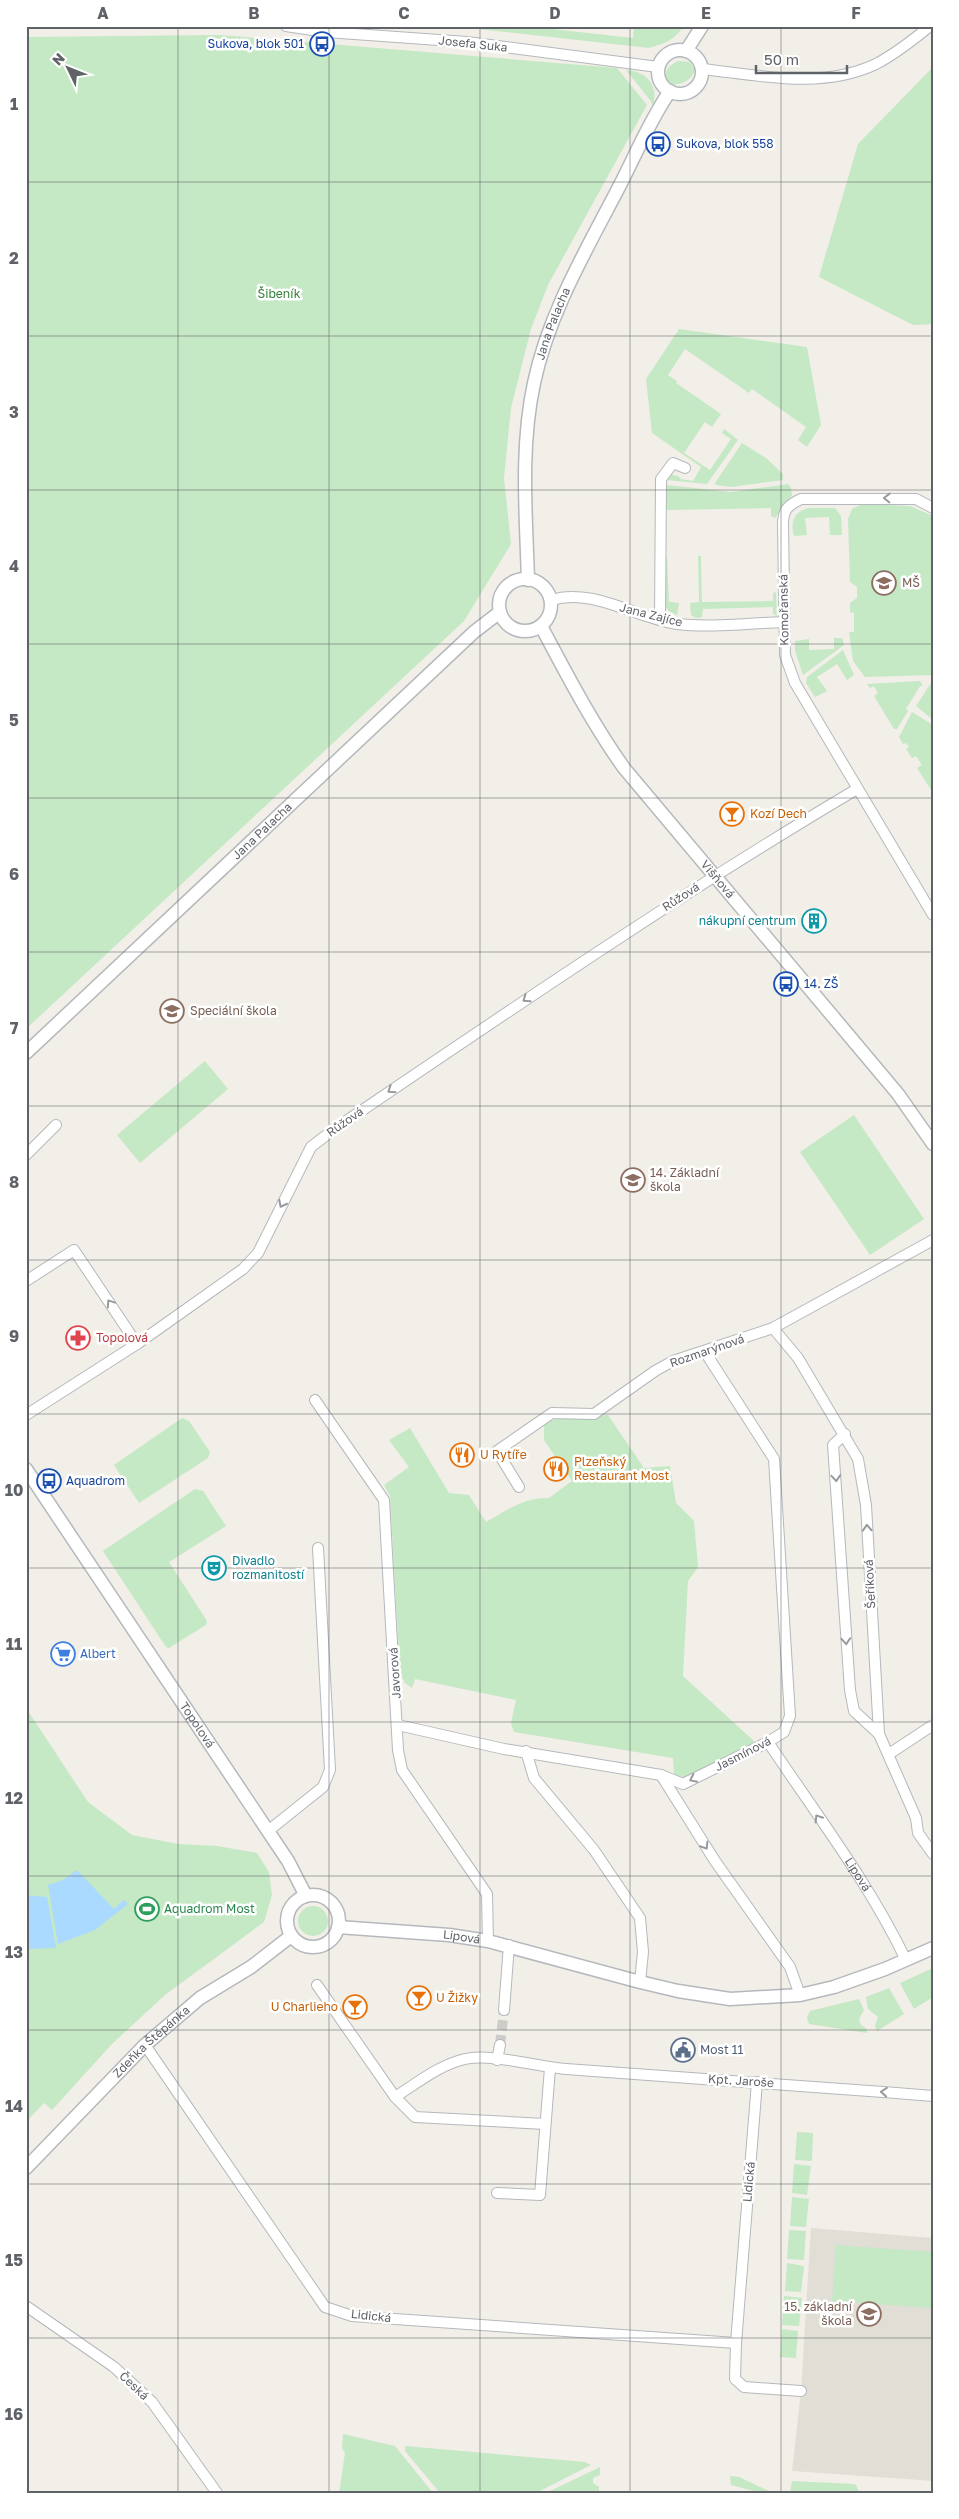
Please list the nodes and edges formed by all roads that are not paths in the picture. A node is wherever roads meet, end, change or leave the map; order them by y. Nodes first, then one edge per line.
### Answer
1 (286, 26) edge
2 (702, 26) edge
3 (930, 26) edge
4 (686, 51) junction
5 (658, 67) junction
6 (702, 69) junction
7 (670, 92) junction
8 (685, 468) dead end
9 (933, 508) edge
10 (528, 580) junction
11 (550, 600) junction
12 (500, 612) junction
13 (660, 619) junction
14 (784, 622) junction
15 (541, 626) junction
16 (858, 789) junction
17 (714, 876) junction
18 (933, 915) edge
19 (26, 1052) edge
20 (56, 1125) dead end
21 (933, 1144) edge
22 (26, 1155) edge
23 (933, 1240) edge
24 (26, 1281) edge
25 (773, 1328) junction
26 (137, 1344) junction
27 (705, 1352) junction
28 (314, 1400) dead end
29 (26, 1416) edge
30 (844, 1434) junction
31 (26, 1469) edge
32 (519, 1487) dead end
33 (318, 1548) dead end
34 (398, 1725) junction
35 (933, 1725) edge
36 (879, 1734) junction
37 (768, 1742) junction
38 (526, 1751) junction
39 (889, 1754) junction
40 (661, 1774) junction
41 (268, 1831) junction
42 (933, 1854) edge
43 (306, 1896) junction
44 (338, 1927) junction
45 (291, 1936) junction
46 (488, 1940) junction
47 (509, 1945) junction
48 (933, 1948) edge
49 (906, 1960) junction
50 (640, 1982) junction
51 (317, 1985) dead end
52 (800, 1995) junction
53 (504, 2010) tunnel mouth
54 (145, 2045) junction
55 (500, 2045) tunnel mouth
56 (497, 2060) junction
57 (550, 2068) junction
58 (757, 2082) junction
59 (933, 2096) edge
60 (395, 2097) junction
61 (545, 2124) junction
62 (26, 2168) edge
63 (497, 2193) dead end
64 (26, 2306) edge
65 (736, 2343) junction
66 (800, 2391) dead end
67 (217, 2493) edge

1 - 5 street, Josefa Suka
2 - 4 street
3 - 6 street
4 - 5 street
4 - 6 street
5 - 7 street
6 - 7 street
7 - 10 street, Jana Palacha
8 - 13 street
9 -> 14 street, Komořanská
10 - 11 street
10 - 12 street
11 - 13 street, Jana Zajíce
11 - 15 street
12 - 15 street
12 - 19 street, Jana Palacha
13 - 14 street, Jana Zajíce
14 - 16 street, Komořanská
15 - 17 street, Višňová
16 - 17 street, Růžová
16 - 18 street, Komořanská
17 - 21 street, Višňová
17 -> 26 street, Růžová
20 - 22 street
23 - 25 street, Rozmarýnová
26 -> 24 street
25 - 27 street, Rozmarýnová
25 - 30 street, Šeříková
26 - 29 street, Růžová
27 - 32 street, Rozmarýnová
27 - 37 street, Jasmínová
28 - 34 street, Javorová
36 -> 30 street, Šeříková
30 -> 36 street
31 - 41 street, Topolová
33 - 41 street
34 - 38 street, Jasmínová
34 - 46 street, Javorová
35 - 39 street
36 - 39 street, Šeříková
37 -> 40 street, Jasmínová
49 -> 37 street, Lipová
38 - 40 street, Jasmínová
38 - 50 street
39 - 42 street, Šeříková
40 -> 52 street
41 - 43 street, Topolová
43 - 44 street
43 - 45 street
44 - 45 street
44 - 46 street, Lipová
45 - 54 street, Zdeňka Štěpánka
46 - 47 street, Lipová
47 - 50 street, Lipová
47 - 53 street
48 - 49 street, Lipová
49 - 52 street, Lipová
50 - 52 street, Lipová
51 - 60 street
54 - 62 street, Zdeňka Štěpánka
54 - 65 street, Lidická
55 - 56 street
56 - 57 street, Kpt. Jaroše
56 - 60 street, Kpt. Jaroše
57 - 58 street, Kpt. Jaroše
57 - 61 street
59 -> 58 street, Kpt. Jaroše
58 - 65 street, Lidická
60 - 61 street
61 - 63 street
64 - 67 street, Česká
65 - 66 street, Lidická

